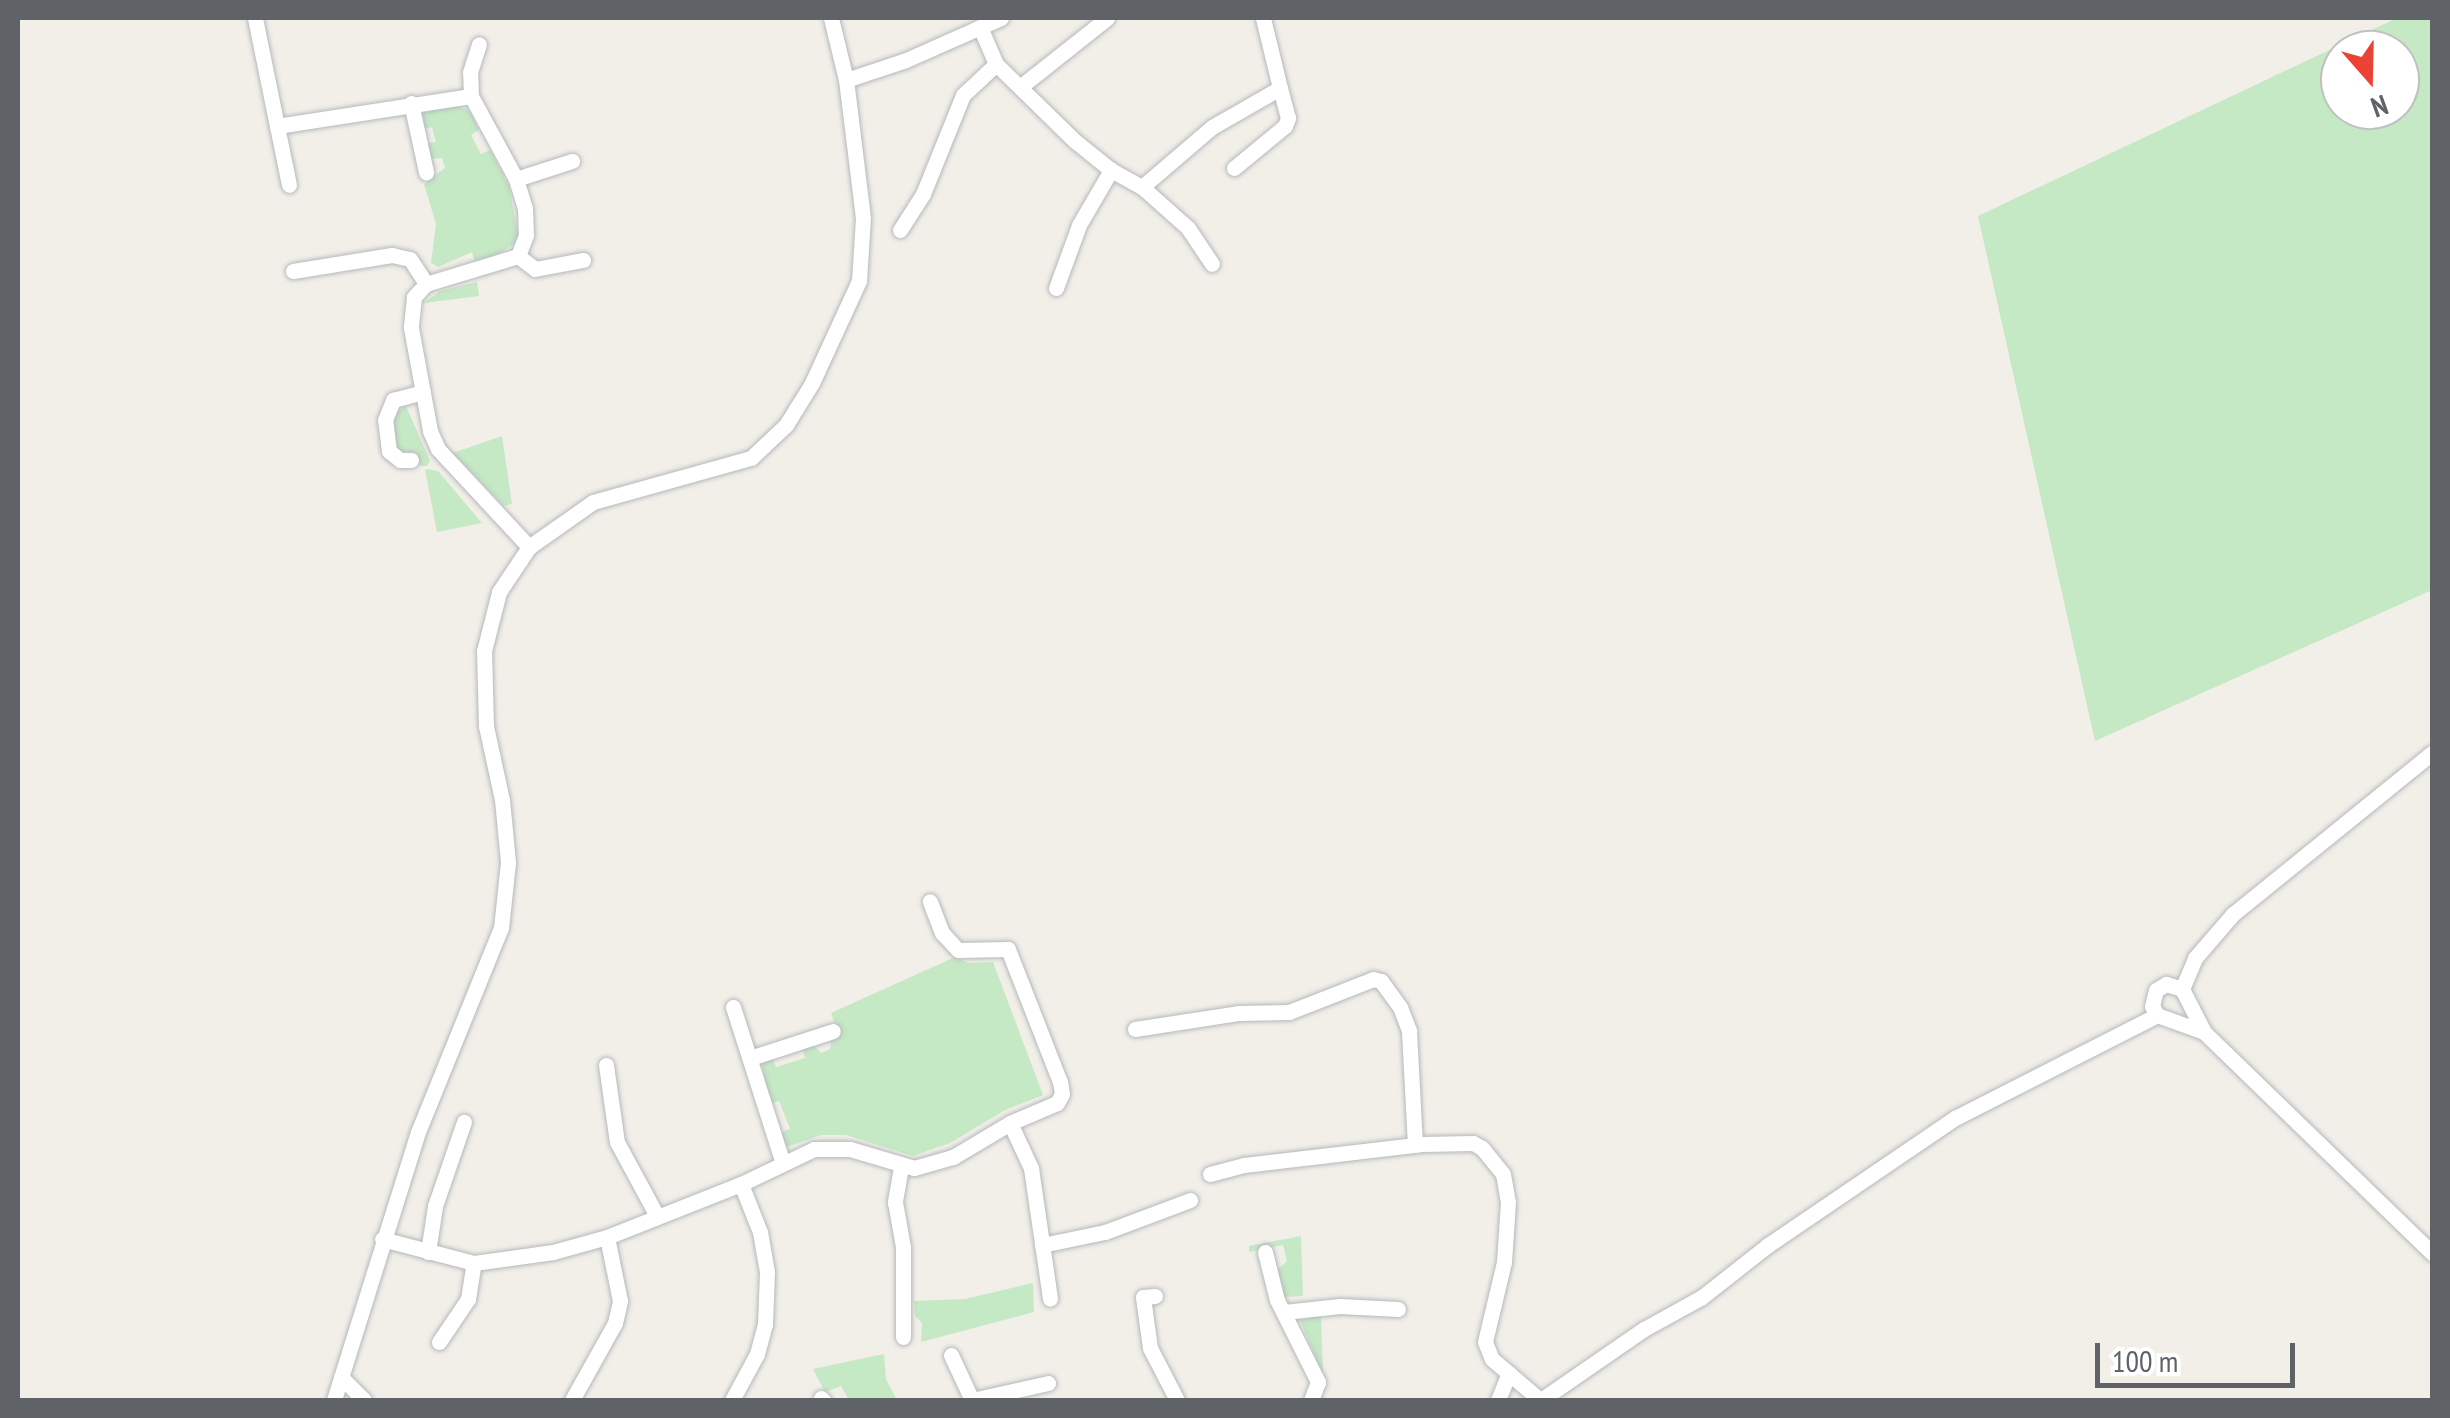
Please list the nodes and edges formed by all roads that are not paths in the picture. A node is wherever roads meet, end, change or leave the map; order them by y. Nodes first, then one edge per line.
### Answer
1 (255, 18) edge
2 (831, 18) edge
3 (1001, 18) edge
4 (1107, 18) edge
5 (1263, 18) edge
6 (980, 28) junction
7 (480, 44) dead end
8 (996, 64) junction
9 (846, 80) junction
10 (1020, 87) junction
11 (1280, 88) junction
12 (471, 96) junction
13 (411, 103) junction
14 (278, 126) junction
15 (572, 160) dead end
16 (1234, 168) dead end
17 (1111, 170) junction
18 (426, 172) dead end
19 (516, 179) junction
20 (288, 185) dead end
21 (1142, 187) junction
22 (900, 230) dead end
23 (518, 256) junction
24 (583, 260) dead end
25 (1212, 264) dead end
26 (292, 271) dead end
27 (426, 284) junction
28 (1056, 288) dead end
29 (423, 392) junction
30 (411, 460) dead end
31 (530, 547) junction
32 (2432, 754) edge
33 (930, 902) dead end
34 (2185, 994) junction
35 (733, 1007) dead end
36 (2165, 1018) junction
37 (1136, 1029) dead end
38 (833, 1031) dead end
39 (2204, 1032) junction
40 (750, 1058) junction
41 (606, 1065) dead end
42 (464, 1122) dead end
43 (1010, 1123) junction
44 (1415, 1145) junction
45 (782, 1161) junction
46 (901, 1168) junction
47 (1210, 1174) dead end
48 (741, 1184) junction
49 (1190, 1200) dead end
50 (657, 1216) junction
51 (607, 1238) junction
52 (382, 1239) junction
53 (1042, 1245) junction
54 (428, 1252) junction
55 (1265, 1252) dead end
56 (2432, 1252) edge
57 (474, 1263) junction
58 (1154, 1296) dead end
59 (1050, 1299) dead end
60 (1398, 1308) dead end
61 (1284, 1312) junction
62 (903, 1337) dead end
63 (439, 1342) dead end
64 (951, 1355) dead end
65 (1509, 1373) junction
66 (341, 1377) junction
67 (1048, 1383) dead end
68 (334, 1400) edge
69 (364, 1400) edge
70 (572, 1400) edge
71 (732, 1400) edge
72 (972, 1400) edge
73 (1177, 1400) edge
74 (1310, 1400) edge
75 (1498, 1400) edge
76 (1541, 1400) edge

1 - 14 street
2 - 9 street
3 - 6 street
4 - 10 street
5 - 11 street
6 - 8 street
6 - 9 street
7 - 12 street
8 - 10 street
8 - 22 street
9 - 31 street
10 - 17 street
11 - 16 street
11 - 21 street
12 - 13 street
12 - 19 street
13 - 14 street
13 - 18 street
14 - 20 street
15 - 19 street
17 - 21 street
17 - 28 street
19 - 23 street
21 - 25 street
23 - 24 street
23 - 27 street
26 - 27 street
27 - 29 street
29 - 30 street
29 - 31 street
31 - 52 street
32 - 34 street
33 - 43 street
34 - 36 street
34 - 36 street
34 - 39 street
35 - 40 street
36 - 39 street
36 - 76 street
37 - 44 street
38 - 40 street
39 - 56 street
40 - 45 street
41 - 50 street
42 - 54 street
43 - 46 street
43 - 53 street
44 - 47 street
44 - 65 street
45 - 46 street
45 - 48 street
46 - 62 street
48 - 50 street
48 - 71 street
49 - 53 street
50 - 51 street
51 - 57 street
51 - 70 street
52 - 54 street
52 - 66 street
53 - 59 street
54 - 57 street
55 - 61 street
57 - 63 street
58 - 73 street
60 - 61 street
61 - 74 street
64 - 72 street
65 - 75 street
65 - 76 street
66 - 68 street
66 - 69 street
67 - 72 street

